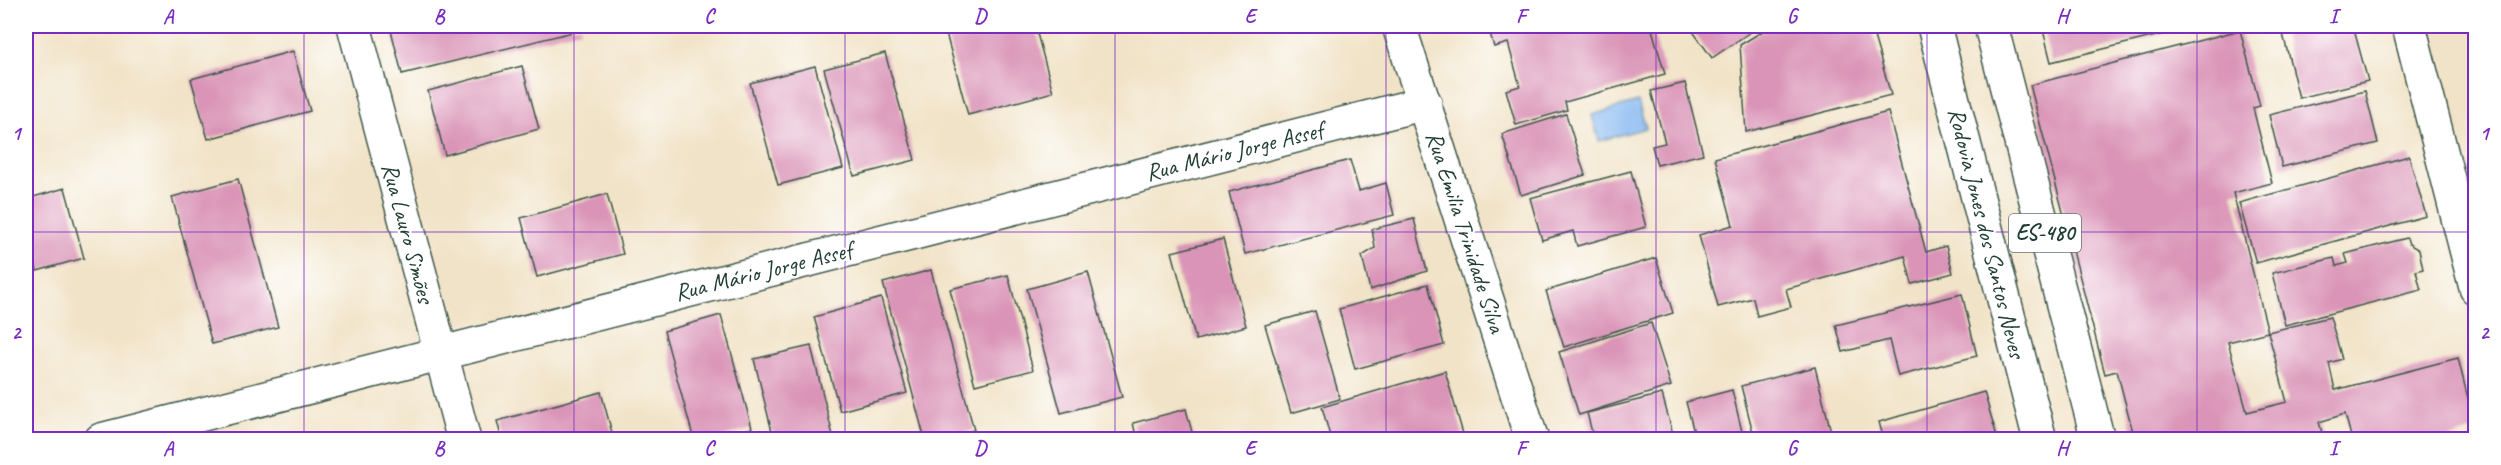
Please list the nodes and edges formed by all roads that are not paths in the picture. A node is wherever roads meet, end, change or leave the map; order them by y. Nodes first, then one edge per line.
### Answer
1 (354, 26) edge
2 (1399, 26) edge
3 (1934, 26) edge
4 (1991, 26) edge
5 (2409, 26) edge
6 (1425, 103) junction
7 (2475, 288) edge
8 (440, 353) junction
9 (101, 440) edge
10 (464, 440) edge
11 (1532, 440) edge
12 (2040, 440) edge
13 (2098, 440) edge

1 - 8 street, Rua Lauro Simões
2 - 6 street, Rua Emilia Trinidade Silva
3 - 12 street, Rodovia Jones dos Santos Neves / ES-480
4 - 13 street, ES-480
5 - 7 street
6 - 8 street, Rua Mário Jorge Assef
6 - 11 street, Rua Emilia Trinidade Silva
8 - 9 street, Rua Mário Jorge Assef
8 - 10 street, Rua Lauro Simões

